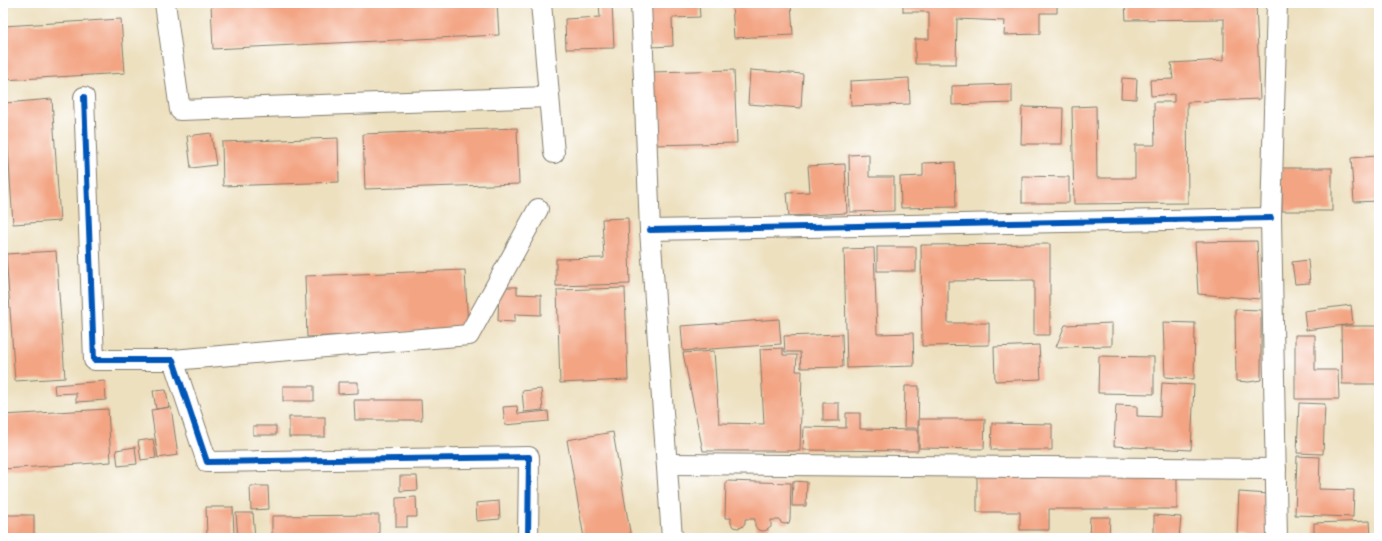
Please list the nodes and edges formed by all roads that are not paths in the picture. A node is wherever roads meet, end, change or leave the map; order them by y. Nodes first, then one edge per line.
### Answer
1 (165, 3) edge
2 (541, 3) edge
3 (641, 3) edge
4 (1277, 3) edge
5 (549, 97) junction
6 (84, 98) dead end
7 (554, 153) dead end
8 (538, 209) dead end
9 (1271, 218) junction
10 (650, 230) junction
11 (174, 360) junction
12 (667, 464) junction
13 (1276, 469) junction
14 (528, 538) edge
15 (672, 538) edge
16 (1277, 538) edge

1 - 5 street
2 - 5 street
3 - 10 street
4 - 9 street
5 - 7 street
6 - 11 street
8 - 11 street
9 - 10 street
9 - 13 street
10 - 12 street
11 - 14 street
12 - 13 street
12 - 15 street
13 - 16 street

